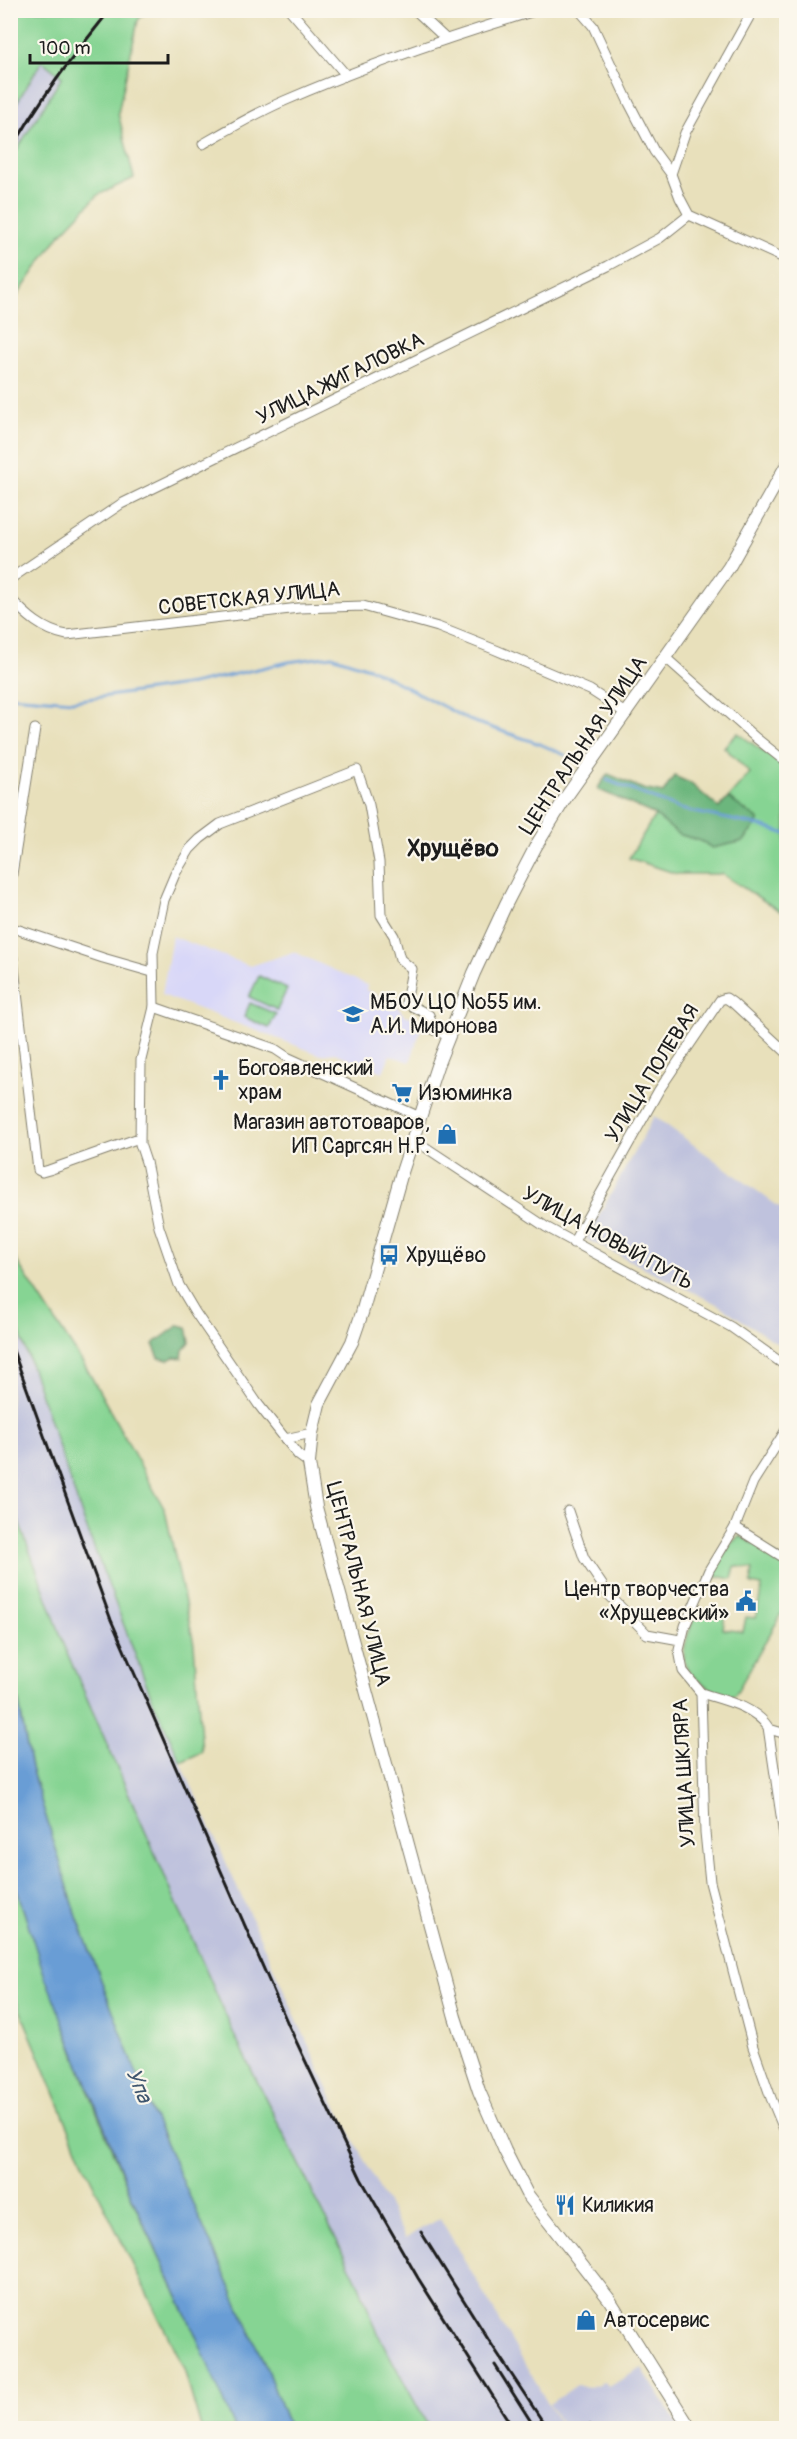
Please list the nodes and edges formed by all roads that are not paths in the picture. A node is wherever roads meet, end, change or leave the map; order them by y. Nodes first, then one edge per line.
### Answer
1 (290, 10) edge
2 (415, 10) edge
3 (579, 10) edge
4 (753, 10) edge
5 (536, 11) edge
6 (446, 39) junction
7 (346, 75) junction
8 (203, 144) dead end
9 (671, 174) junction
10 (689, 215) junction
11 (786, 259) edge
12 (786, 466) edge
13 (10, 579) edge
14 (10, 598) edge
15 (666, 658) junction
16 (627, 714) junction
17 (36, 729) dead end
18 (786, 762) edge
19 (10, 886) edge
20 (10, 927) edge
21 (10, 934) edge
22 (152, 972) junction
23 (154, 1007) junction
24 (449, 1036) junction
25 (786, 1052) edge
26 (420, 1117) junction
27 (139, 1138) junction
28 (413, 1139) junction
29 (573, 1243) junction
30 (786, 1366) edge
31 (786, 1430) edge
32 (312, 1433) junction
33 (285, 1439) junction
34 (309, 1463) junction
35 (568, 1511) dead end
36 (735, 1527) junction
37 (786, 1559) edge
38 (680, 1640) junction
39 (701, 1693) junction
40 (769, 1730) junction
41 (786, 1734) edge
42 (786, 1849) edge
43 (786, 2134) edge
44 (690, 2428) edge

1 - 7 street
2 - 6 street
3 - 9 street
4 - 9 street
5 - 6 street
6 - 7 street
7 - 8 street
9 - 10 street
10 - 11 street
10 - 13 street, УЛИЦА ЖИГАЛОВКА
12 - 15 main road, ЦЕНТРАЛЬНАЯ УЛИЦА
14 - 16 street, СОВЕТСКАЯ УЛИЦА
15 - 16 main road, ЦЕНТРАЛЬНАЯ УЛИЦА
15 - 18 street
16 - 24 main road, ЦЕНТРАЛЬНАЯ УЛИЦА
17 - 19 street
20 - 22 street
21 - 27 street
22 - 23 street
22 - 24 street
23 - 26 street
23 - 27 street
24 - 26 main road, ЦЕНТРАЛЬНАЯ УЛИЦА
25 - 29 street, УЛИЦА ПОЛЕВАЯ
26 - 28 main road, ЦЕНТРАЛЬНАЯ УЛИЦА
27 - 33 street
28 - 29 street, УЛИЦА НОВЫЙ ПУТЬ
28 - 32 main road, ЦЕНТРАЛЬНАЯ УЛИЦА
29 - 30 street, УЛИЦА НОВЫЙ ПУТЬ
31 - 36 street, УЛИЦА ШКЛЯРА
32 - 33 street
32 - 34 main road, ЦЕНТРАЛЬНАЯ УЛИЦА
33 - 34 street
34 - 44 main road, ЦЕНТРАЛЬНАЯ УЛИЦА
35 - 38 street
36 - 37 street
36 - 38 street, УЛИЦА ШКЛЯРА
38 - 39 street, УЛИЦА ШКЛЯРА
39 - 40 street
39 - 43 street, УЛИЦА ШКЛЯРА
40 - 41 street
40 - 42 street

